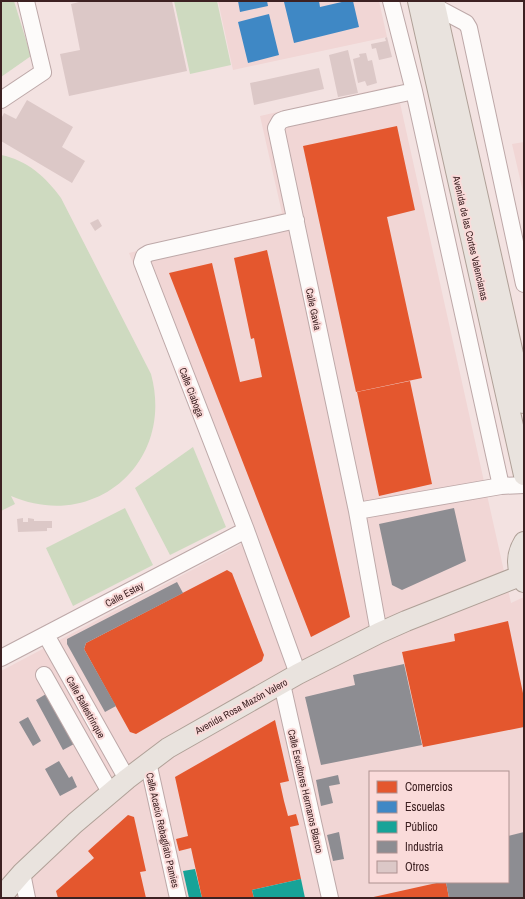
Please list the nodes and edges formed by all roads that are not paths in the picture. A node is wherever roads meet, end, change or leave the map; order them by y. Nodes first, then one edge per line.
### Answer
1 (26, 1) edge
2 (391, 1) edge
3 (429, 2) edge
4 (414, 91) junction
5 (1, 100) edge
6 (296, 220) junction
7 (520, 249) edge
8 (524, 284) edge
9 (524, 403) edge
10 (524, 475) edge
11 (524, 485) edge
12 (501, 486) junction
13 (357, 511) junction
14 (246, 530) junction
15 (524, 542) edge
16 (522, 579) edge
17 (379, 633) junction
18 (46, 635) junction
19 (1, 658) edge
20 (44, 675) dead end
21 (290, 679) junction
22 (148, 762) junction
23 (127, 779) junction
24 (110, 792) junction
25 (22, 873) junction
26 (1, 897) edge
27 (27, 898) edge
28 (178, 898) edge
29 (330, 898) edge

1 - 5 street
2 - 4 street
3 - 7 street
3 - 9 main road, Avenida de las Cortes Valencianas
3 - 10 main road, Avenida de las Cortes Valencianas
4 - 6 street, Calle Gavia
4 - 12 street
6 - 13 street, Calle Gavia
6 - 14 street, Calle Ciaboga
7 - 8 street
11 - 12 street
12 - 13 street
13 - 17 street, Calle Gavia
14 - 18 street, Calle Estay
14 - 21 street, Calle Ciaboga
15 - 16 main road
16 - 17 main road, Avenida Rosa Mazón Valero
17 - 21 main road, Avenida Rosa Mazón Valero
18 - 19 street, Calle Estay
18 - 23 street, Calle Ballestrinque
20 - 24 street
21 - 22 main road, Avenida Rosa Mazón Valero
21 - 29 street, Calle Escultores Hermanos Blanco
22 - 23 main road, Avenida Rosa Mazón Valero
22 - 28 street, Calle Acacio Rebagliato Pamies
23 - 24 main road, Avenida Rosa Mazón Valero
24 - 25 main road, Avenida Rosa Mazón Valero
25 - 26 main road, Avenida Rosa Mazón Valero
25 - 27 street

